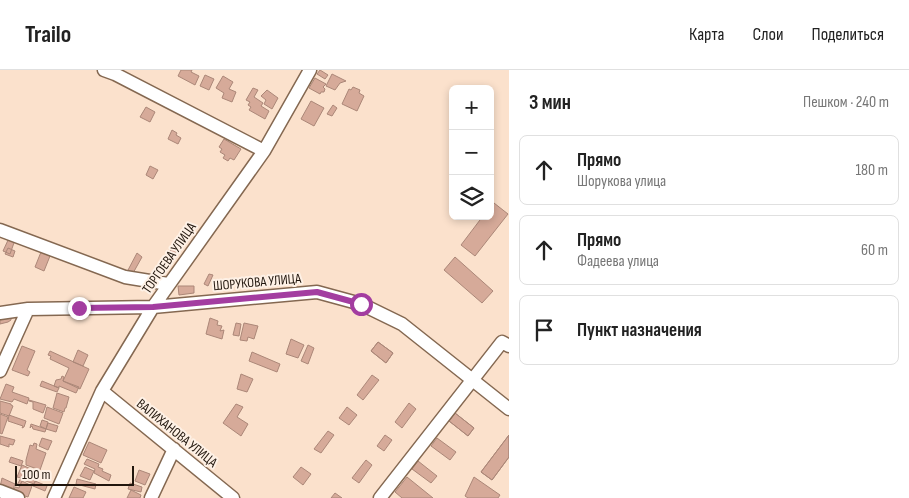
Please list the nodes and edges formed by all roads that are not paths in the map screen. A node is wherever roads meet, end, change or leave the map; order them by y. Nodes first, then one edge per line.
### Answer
1 (104, 70) edge
2 (310, 70) edge
3 (264, 151) junction
4 (0, 230) edge
5 (168, 284) junction
6 (153, 307) junction
7 (28, 309) junction
8 (0, 313) edge
9 (509, 346) edge
10 (0, 371) edge
11 (472, 380) junction
12 (102, 391) junction
13 (509, 409) edge
14 (174, 450) junction
15 (0, 491) edge
16 (18, 498) edge
17 (54, 498) edge
18 (151, 498) edge
19 (233, 498) edge
20 (380, 498) edge

1 - 3 street
2 - 3 street, ТОРГОЕВА УЛИЦА
3 - 5 street, ТОРГОЕВА УЛИЦА
4 - 5 street
5 - 6 street, ТОРГОЕВА УЛИЦА
6 - 7 street, ШОРУКОВА УЛИЦА
6 - 11 street, ШОРУКОВА УЛИЦА
6 - 12 street, ТОРГОЕВА УЛИЦА
7 - 8 street, ШОРУКОВА УЛИЦА
7 - 10 street
9 - 11 street
11 - 13 street, ШОРУКОВА УЛИЦА
11 - 20 street
12 - 14 street, ВАЛИХАНОВА УЛИЦА
12 - 17 street, ТОРГОЕВА УЛИЦА
14 - 18 street
14 - 19 street, ВАЛИХАНОВА УЛИЦА
15 - 16 street

